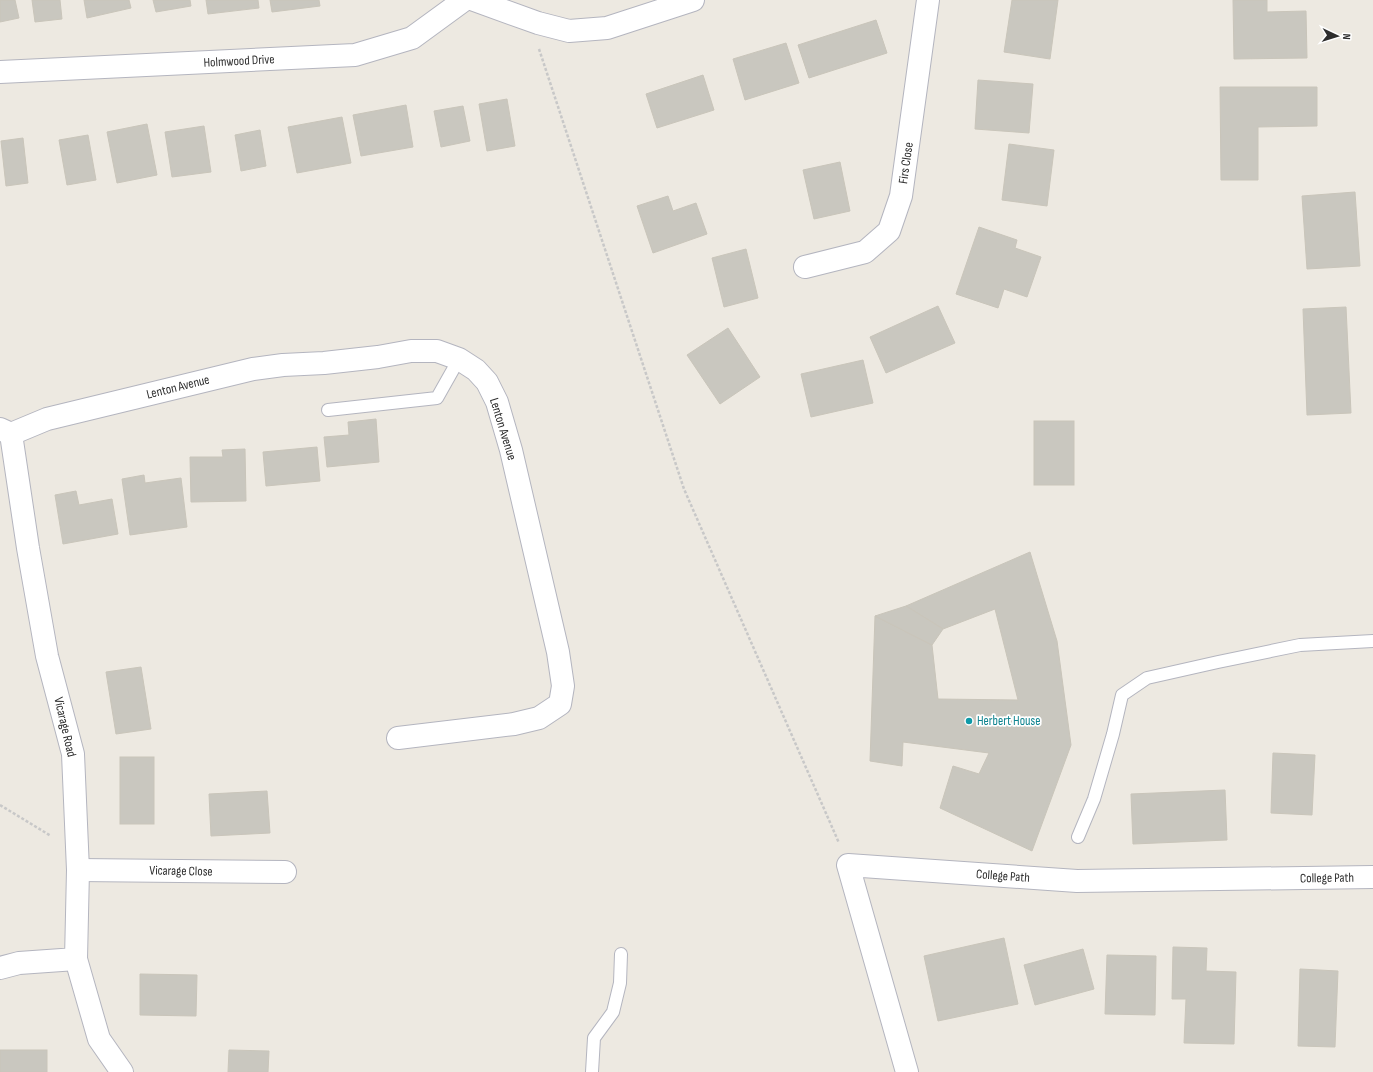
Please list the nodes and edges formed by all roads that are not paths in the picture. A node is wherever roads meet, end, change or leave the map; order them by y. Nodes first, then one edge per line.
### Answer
1 (464, 0) edge
2 (474, 0) edge
3 (693, 0) edge
4 (928, 0) edge
5 (0, 72) edge
6 (805, 268) dead end
7 (459, 359) junction
8 (328, 410) dead end
9 (6, 432) edge
10 (1373, 641) edge
11 (398, 738) dead end
12 (1078, 837) dead end
13 (78, 861) junction
14 (285, 872) dead end
15 (1373, 878) edge
16 (620, 954) dead end
17 (76, 959) junction
18 (0, 968) edge
19 (122, 1072) edge
20 (592, 1072) edge
21 (907, 1072) edge

1 - 5 street, Holmwood Drive
2 - 3 street
4 - 6 street, Firs Close
7 - 8 lane
7 - 9 street, Lenton Avenue
7 - 11 street, Lenton Avenue
9 - 13 street, Vicarage Road
10 - 12 lane
13 - 14 street, Vicarage Close
13 - 17 street, Vicarage Road
15 - 21 street, College Path
16 - 20 lane
17 - 18 street
17 - 19 street, Vicarage Road

